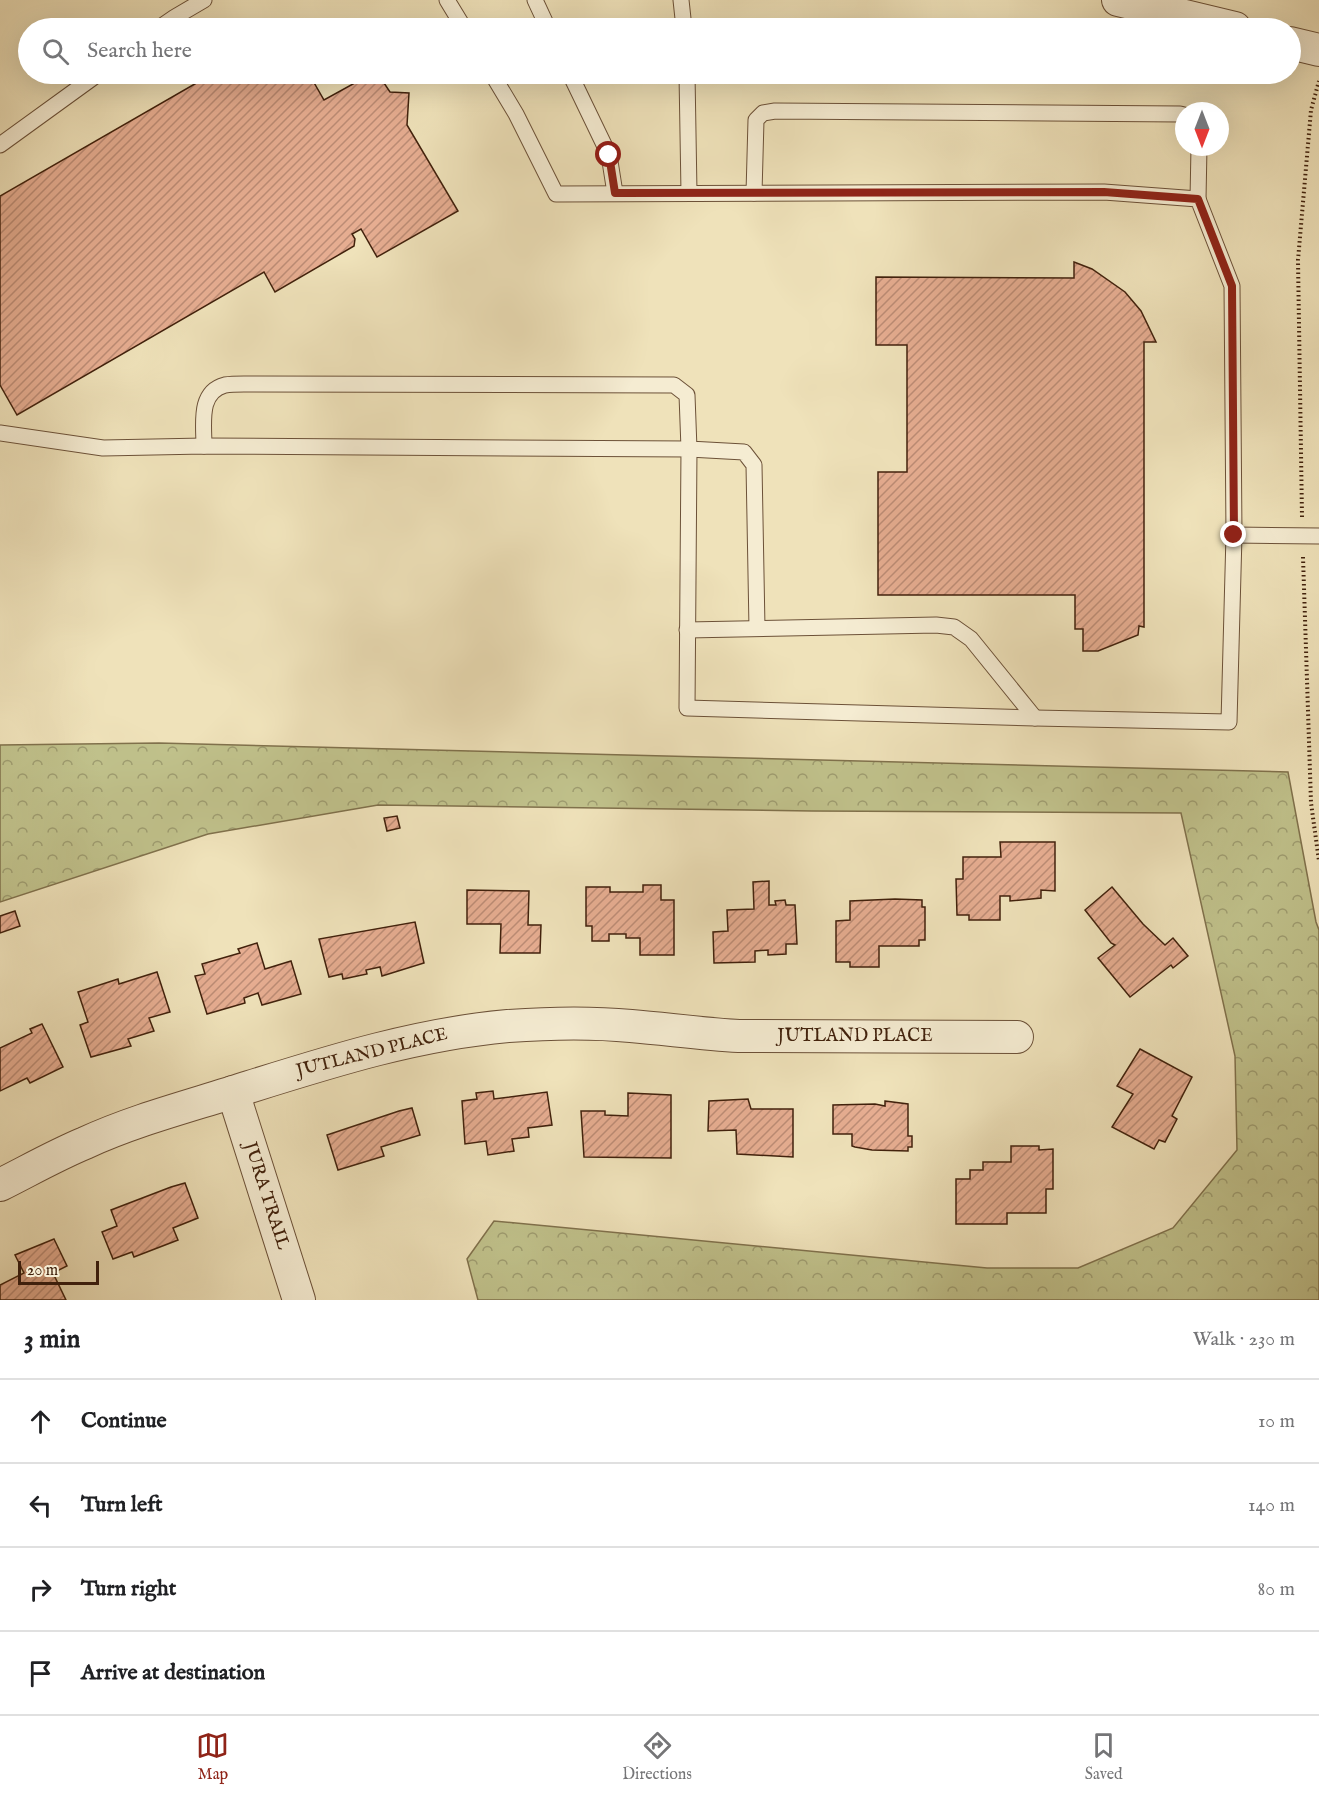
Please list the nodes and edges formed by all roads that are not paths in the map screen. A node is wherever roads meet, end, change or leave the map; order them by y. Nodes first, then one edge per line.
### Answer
1 (204, 0) edge
2 (447, 0) edge
3 (535, 0) edge
4 (681, 0) edge
5 (1118, 0) edge
6 (174, 18) edge
7 (458, 18) edge
8 (543, 18) edge
9 (683, 18) edge
10 (1193, 18) edge
11 (1301, 45) edge
12 (1319, 50) edge
13 (84, 84) edge
14 (498, 84) edge
15 (575, 84) edge
16 (687, 84) edge
17 (1175, 114) edge
18 (0, 145) edge
19 (1198, 156) edge
20 (615, 193) junction
21 (688, 193) junction
22 (754, 193) junction
23 (1198, 199) junction
24 (0, 434) edge
25 (204, 446) junction
26 (689, 449) junction
27 (1234, 535) junction
28 (1319, 536) edge
29 (757, 628) junction
30 (687, 630) junction
31 (1035, 718) junction
32 (1017, 1037) dead end
33 (233, 1092) junction
34 (0, 1185) edge
35 (299, 1300) edge

1 - 6 lane
2 - 7 lane
3 - 8 lane
4 - 9 lane
5 - 10 street
11 - 12 street
13 - 18 lane
14 - 20 lane
15 - 20 lane
16 - 21 lane
17 - 22 lane
19 - 23 lane
20 - 21 lane
21 - 22 lane
22 - 23 lane
23 - 27 lane
24 - 25 lane
25 - 26 lane
25 - 26 lane
26 - 29 lane
26 - 30 lane
27 - 28 lane
27 - 31 lane
29 - 30 lane
29 - 31 lane
30 - 31 lane
32 - 33 street, JUTLAND PLACE
33 - 34 street, JUTLAND PLACE
33 - 35 street, JURA TRAIL

